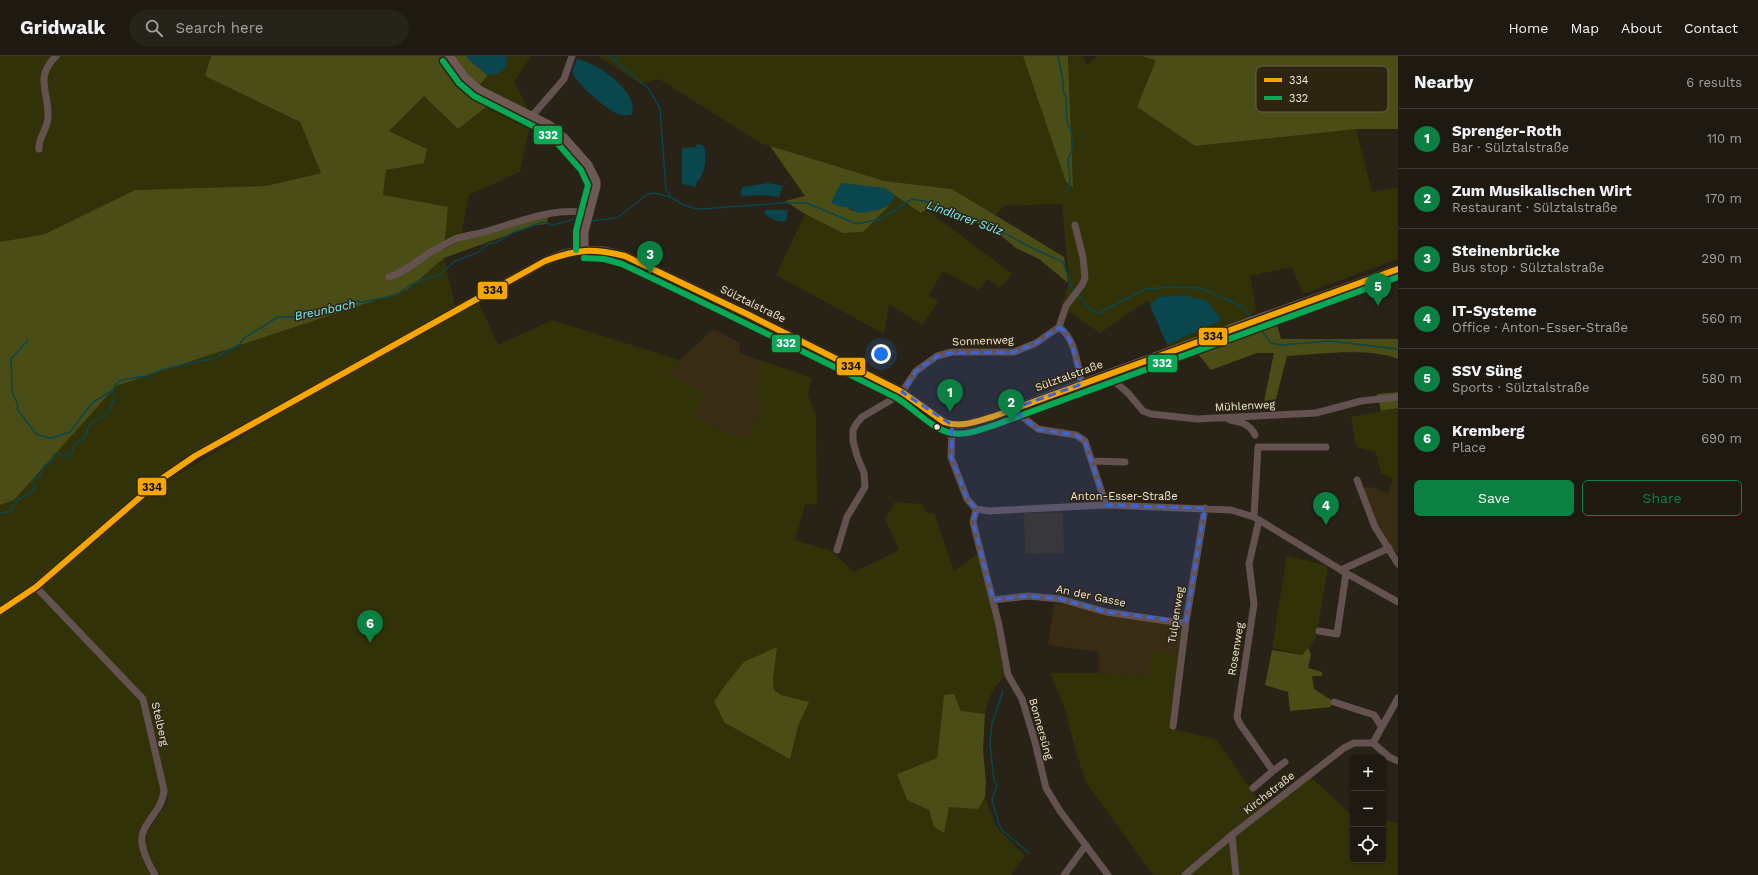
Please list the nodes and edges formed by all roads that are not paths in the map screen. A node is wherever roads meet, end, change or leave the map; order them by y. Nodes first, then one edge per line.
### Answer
1 (56, 56) edge
2 (449, 56) edge
3 (572, 56) edge
4 (532, 116) junction
5 (39, 149) dead end
6 (588, 218) junction
7 (1075, 225) dead end
8 (584, 250) junction
9 (1398, 269) edge
10 (389, 277) dead end
11 (1059, 327) junction
12 (1107, 375) junction
13 (1082, 384) junction
14 (902, 393) junction
15 (1398, 397) edge
16 (1014, 408) junction
17 (1225, 418) junction
18 (952, 425) junction
19 (1255, 435) dead end
20 (1326, 447) dead end
21 (1093, 462) junction
22 (1125, 462) dead end
23 (1357, 480) dead end
24 (1106, 504) junction
25 (976, 508) junction
26 (1206, 508) junction
27 (1257, 518) junction
28 (1389, 548) junction
29 (837, 550) dead end
30 (1398, 564) edge
31 (1343, 571) junction
32 (36, 587) junction
33 (993, 600) junction
34 (1398, 602) edge
35 (0, 611) edge
36 (1186, 622) junction
37 (1319, 631) dead end
38 (1398, 698) edge
39 (1334, 702) dead end
40 (1173, 726) dead end
41 (1381, 726) junction
42 (1373, 743) junction
43 (1398, 761) edge
44 (1285, 762) dead end
45 (1273, 771) junction
46 (1253, 788) dead end
47 (1232, 835) junction
48 (1086, 845) junction
49 (155, 875) edge
50 (1064, 875) edge
51 (1108, 875) edge
52 (1185, 875) edge
53 (1236, 875) edge

1 - 5 street
2 - 4 main road
3 - 4 street
4 - 6 main road
6 - 8 main road
6 - 10 street
7 - 11 street
8 - 14 main road, Sülztalstraße
8 - 32 main road, Sülztalstraße
9 - 12 main road, Sülztalstraße
11 - 13 street
11 - 14 street, Sonnenweg
12 - 13 main road, Sülztalstraße
12 - 17 street, Mühlenweg
13 - 16 main road, Sülztalstraße
14 - 18 main road, Sülztalstraße
14 - 29 street
15 - 17 street, Mühlenweg
16 - 18 main road, Sülztalstraße
16 - 21 street
17 - 19 street
18 - 25 street
20 - 27 street, Rosenweg
21 - 22 street
21 - 24 street
23 - 28 street
24 - 25 street, Anton-Esser-Straße
24 - 26 street, Anton-Esser-Straße
25 - 33 street, Bonnersüng
26 - 27 street, Anton-Esser-Straße
26 - 36 street, Tulpenweg
27 - 31 street, Anton-Esser-Straße
27 - 45 street, Rosenweg
28 - 30 street
28 - 31 street
31 - 34 street, Anton-Esser-Straße
31 - 37 street
32 - 35 main road, Sülztalstraße
32 - 49 street, Stelberg
33 - 36 street, An der Gasse
33 - 48 street, Bonnersüng
36 - 40 street, Tulpenweg
38 - 41 street
39 - 41 street
41 - 42 street
42 - 43 street
42 - 47 street, Kirchstraße
44 - 45 street
45 - 46 street
47 - 52 street, Kirchstraße
47 - 53 street
48 - 50 street
48 - 51 street, Bonnersüng

